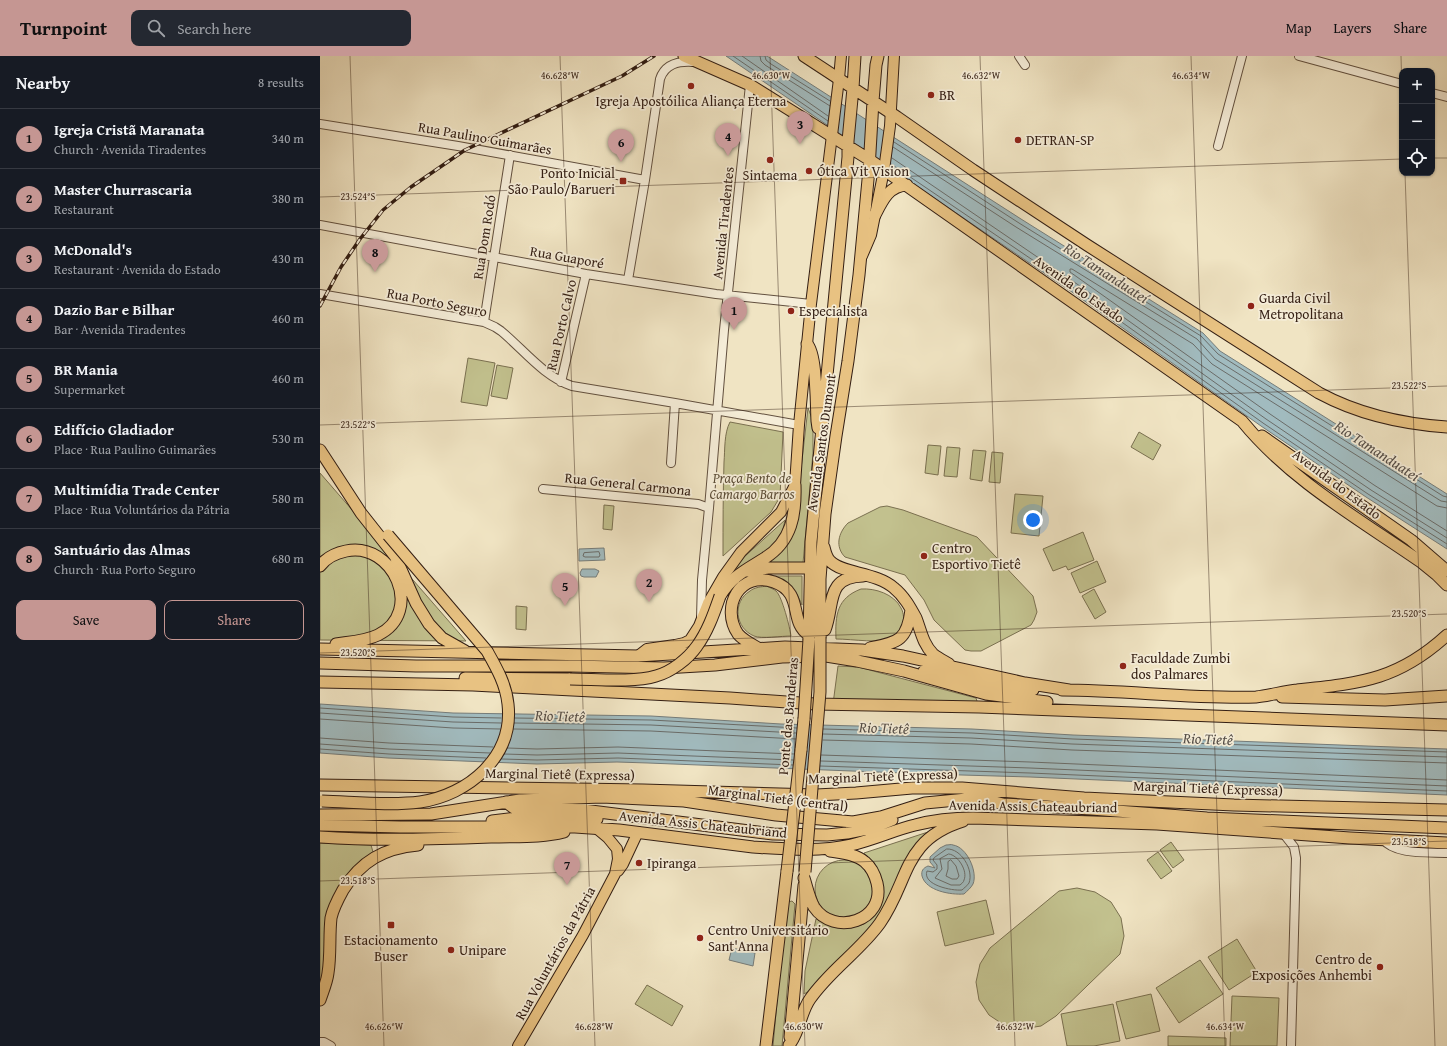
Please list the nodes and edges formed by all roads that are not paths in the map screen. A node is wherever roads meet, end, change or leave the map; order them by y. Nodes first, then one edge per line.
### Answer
1 (684, 56) edge
2 (804, 56) edge
3 (841, 56) edge
4 (855, 56) edge
5 (878, 56) edge
6 (894, 56) edge
7 (1019, 56) edge
8 (1242, 56) edge
9 (1299, 56) edge
10 (695, 62) junction
11 (1025, 65) dead end
12 (839, 79) junction
13 (1399, 83) edge
14 (750, 85) junction
15 (853, 88) junction
16 (1435, 94) edge
17 (1447, 97) edge
18 (873, 101) junction
19 (891, 113) junction
20 (320, 124) edge
21 (832, 133) junction
22 (848, 143) junction
23 (1218, 146) dead end
24 (510, 155) junction
25 (870, 158) junction
26 (885, 168) junction
27 (645, 180) junction
28 (907, 185) junction
29 (876, 215) junction
30 (320, 226) edge
31 (494, 258) junction
32 (861, 258) junction
33 (586, 274) junction
34 (628, 280) junction
35 (320, 294) edge
36 (728, 295) junction
37 (811, 304) junction
38 (484, 322) junction
39 (807, 344) junction
40 (561, 382) junction
41 (675, 402) junction
42 (718, 411) junction
43 (1242, 421) junction
44 (799, 425) junction
45 (1447, 427) edge
46 (822, 439) junction
47 (320, 450) edge
48 (671, 463) dead end
49 (795, 485) junction
50 (346, 488) junction
51 (543, 489) dead end
52 (710, 508) junction
53 (823, 542) junction
54 (320, 566) edge
55 (810, 568) junction
56 (740, 573) junction
57 (1444, 574) edge
58 (871, 576) junction
59 (1447, 585) edge
60 (911, 610) junction
61 (701, 619) junction
62 (1447, 627) edge
63 (1447, 635) edge
64 (820, 636) junction
65 (809, 637) junction
66 (1438, 643) junction
67 (758, 648) junction
68 (322, 649) edge
69 (862, 650) junction
70 (467, 652) junction
71 (638, 656) junction
72 (320, 663) edge
73 (956, 669) junction
74 (904, 671) junction
75 (321, 682) edge
76 (359, 683) junction
77 (1069, 690) junction
78 (1447, 696) edge
79 (1257, 697) junction
80 (1099, 711) junction
81 (1447, 725) edge
82 (320, 785) edge
83 (1012, 791) junction
84 (321, 801) edge
85 (506, 802) junction
86 (1003, 804) junction
87 (1444, 811) edge
88 (320, 814) edge
89 (632, 816) junction
90 (973, 818) junction
91 (863, 820) junction
92 (320, 825) edge
93 (486, 827) junction
94 (575, 827) junction
95 (596, 828) junction
96 (1447, 828) edge
97 (638, 832) junction
98 (1283, 833) junction
99 (320, 837) edge
100 (444, 838) junction
101 (1383, 839) junction
102 (1447, 843) edge
103 (820, 849) junction
104 (1447, 853) edge
105 (615, 874) junction
106 (804, 875) junction
107 (320, 1000) edge
108 (320, 1042) edge
109 (332, 1046) edge
110 (518, 1046) edge
111 (766, 1046) edge
112 (789, 1046) edge
113 (1291, 1046) edge

1 - 10 highway, Avenida do Estado
2 - 12 highway
3 - 12 main road, Avenida Santos Dumont
4 - 15 highway, Avenida Santos Dumont
5 - 18 highway, Avenida Santos Dumont
6 - 19 main road, Avenida Santos Dumont
7 - 11 street
8 - 23 street
9 - 13 street
10 - 14 highway, Avenida do Estado
10 - 27 street
12 - 15 highway
12 - 21 main road, Avenida Santos Dumont
14 - 21 highway, Avenida do Estado
14 - 36 street, Avenida Tiradentes
15 - 18 highway
15 - 22 highway, Avenida Santos Dumont
16 - 17 street
18 - 19 highway
18 - 25 highway, Avenida Santos Dumont
19 - 26 main road, Avenida Santos Dumont
19 - 45 highway
20 - 24 street, Rua Paulino Guimarães
21 - 22 highway, Avenida do Estado
21 - 37 main road, Avenida Santos Dumont
22 - 25 highway, Avenida do Estado
22 - 46 highway, Avenida Santos Dumont
24 - 27 street, Rua Paulino Guimarães
24 - 31 street, Rua Dom Rodó
25 - 26 highway, Avenida do Estado
25 - 32 highway, Avenida Santos Dumont
26 - 28 highway, Avenida do Estado
26 - 29 main road, Avenida Santos Dumont
27 - 34 street
28 - 29 highway
28 - 43 highway, Avenida do Estado
29 - 32 main road, Avenida Santos Dumont
30 - 31 street, Rua Guaporé
31 - 33 street, Rua Guaporé
31 - 38 street, Rua Dom Rodó
32 - 53 highway, Avenida Santos Dumont
33 - 34 street, Rua Guaporé
33 - 40 street, Rua Porto Calvo
34 - 36 street, Rua Guaporé
35 - 38 street, Rua Porto Seguro
36 - 37 street, Rua Guaporé
36 - 42 street, Avenida Tiradentes
37 - 39 main road, Avenida Santos Dumont
38 - 40 street, Rua Porto Seguro
39 - 44 main road, Avenida Santos Dumont
39 - 46 highway
40 - 41 street, Rua Porto Seguro
41 - 42 street, Rua Porto Seguro
41 - 48 street
42 - 44 street
42 - 52 street
43 - 57 highway
43 - 57 highway, Avenida do Estado
44 - 49 main road, Avenida Santos Dumont
46 - 55 highway, Avenida Santos Dumont
47 - 50 highway
49 - 56 highway
49 - 61 main road
50 - 70 highway
50 - 84 highway, bridge
51 - 52 street, Rua General Carmona
52 - 61 street
53 - 58 highway
53 - 64 highway, Avenida Santos Dumont
54 - 68 highway
55 - 56 highway
55 - 65 highway, Avenida Santos Dumont
56 - 76 highway, bridge
57 - 59 highway, Avenida do Estado
58 - 60 highway
58 - 64 highway
60 - 69 highway
60 - 73 highway
61 - 71 main road
62 - 66 highway
63 - 66 highway
64 - 106 highway, Ponte das Bandeiras, bridge
65 - 67 highway
65 - 111 highway, Ponte das Bandeiras, bridge
66 - 79 highway
67 - 69 highway
67 - 71 highway
68 - 70 highway
69 - 73 highway
70 - 71 highway
72 - 74 highway
73 - 77 highway
74 - 77 highway
74 - 80 highway
75 - 76 highway
76 - 80 highway
77 - 79 highway
78 - 79 highway
80 - 81 highway
82 - 83 highway, Marginal Tietê (Expressa)
83 - 87 highway, Marginal Tietê (Expressa)
83 - 91 highway
85 - 88 highway, Marginal Tietê (Central)
85 - 89 highway
85 - 91 highway, Marginal Tietê (Central)
86 - 89 highway
86 - 91 highway, Marginal Tietê (Central)
86 - 96 highway, Marginal Tietê (Central)
89 - 93 highway
90 - 98 highway, Avenida Assis Chateaubriand
90 - 103 highway, Avenida Assis Chateaubriand
90 - 112 highway
92 - 93 highway, Avenida Assis Chateaubriand
93 - 94 highway, Avenida Assis Chateaubriand
94 - 95 highway, Avenida Assis Chateaubriand
94 - 100 highway
95 - 97 highway, Avenida Assis Chateaubriand
95 - 105 main road, Rua Voluntários da Pátria
97 - 103 highway, Avenida Assis Chateaubriand
97 - 105 main road, Rua Voluntários da Pátria
98 - 101 highway, Avenida Assis Chateaubriand
98 - 113 street
99 - 100 highway
100 - 107 highway
101 - 102 highway, Avenida Assis Chateaubriand
101 - 104 street
103 - 106 highway
105 - 110 main road, Rua Voluntários da Pátria
106 - 112 highway
108 - 109 street

